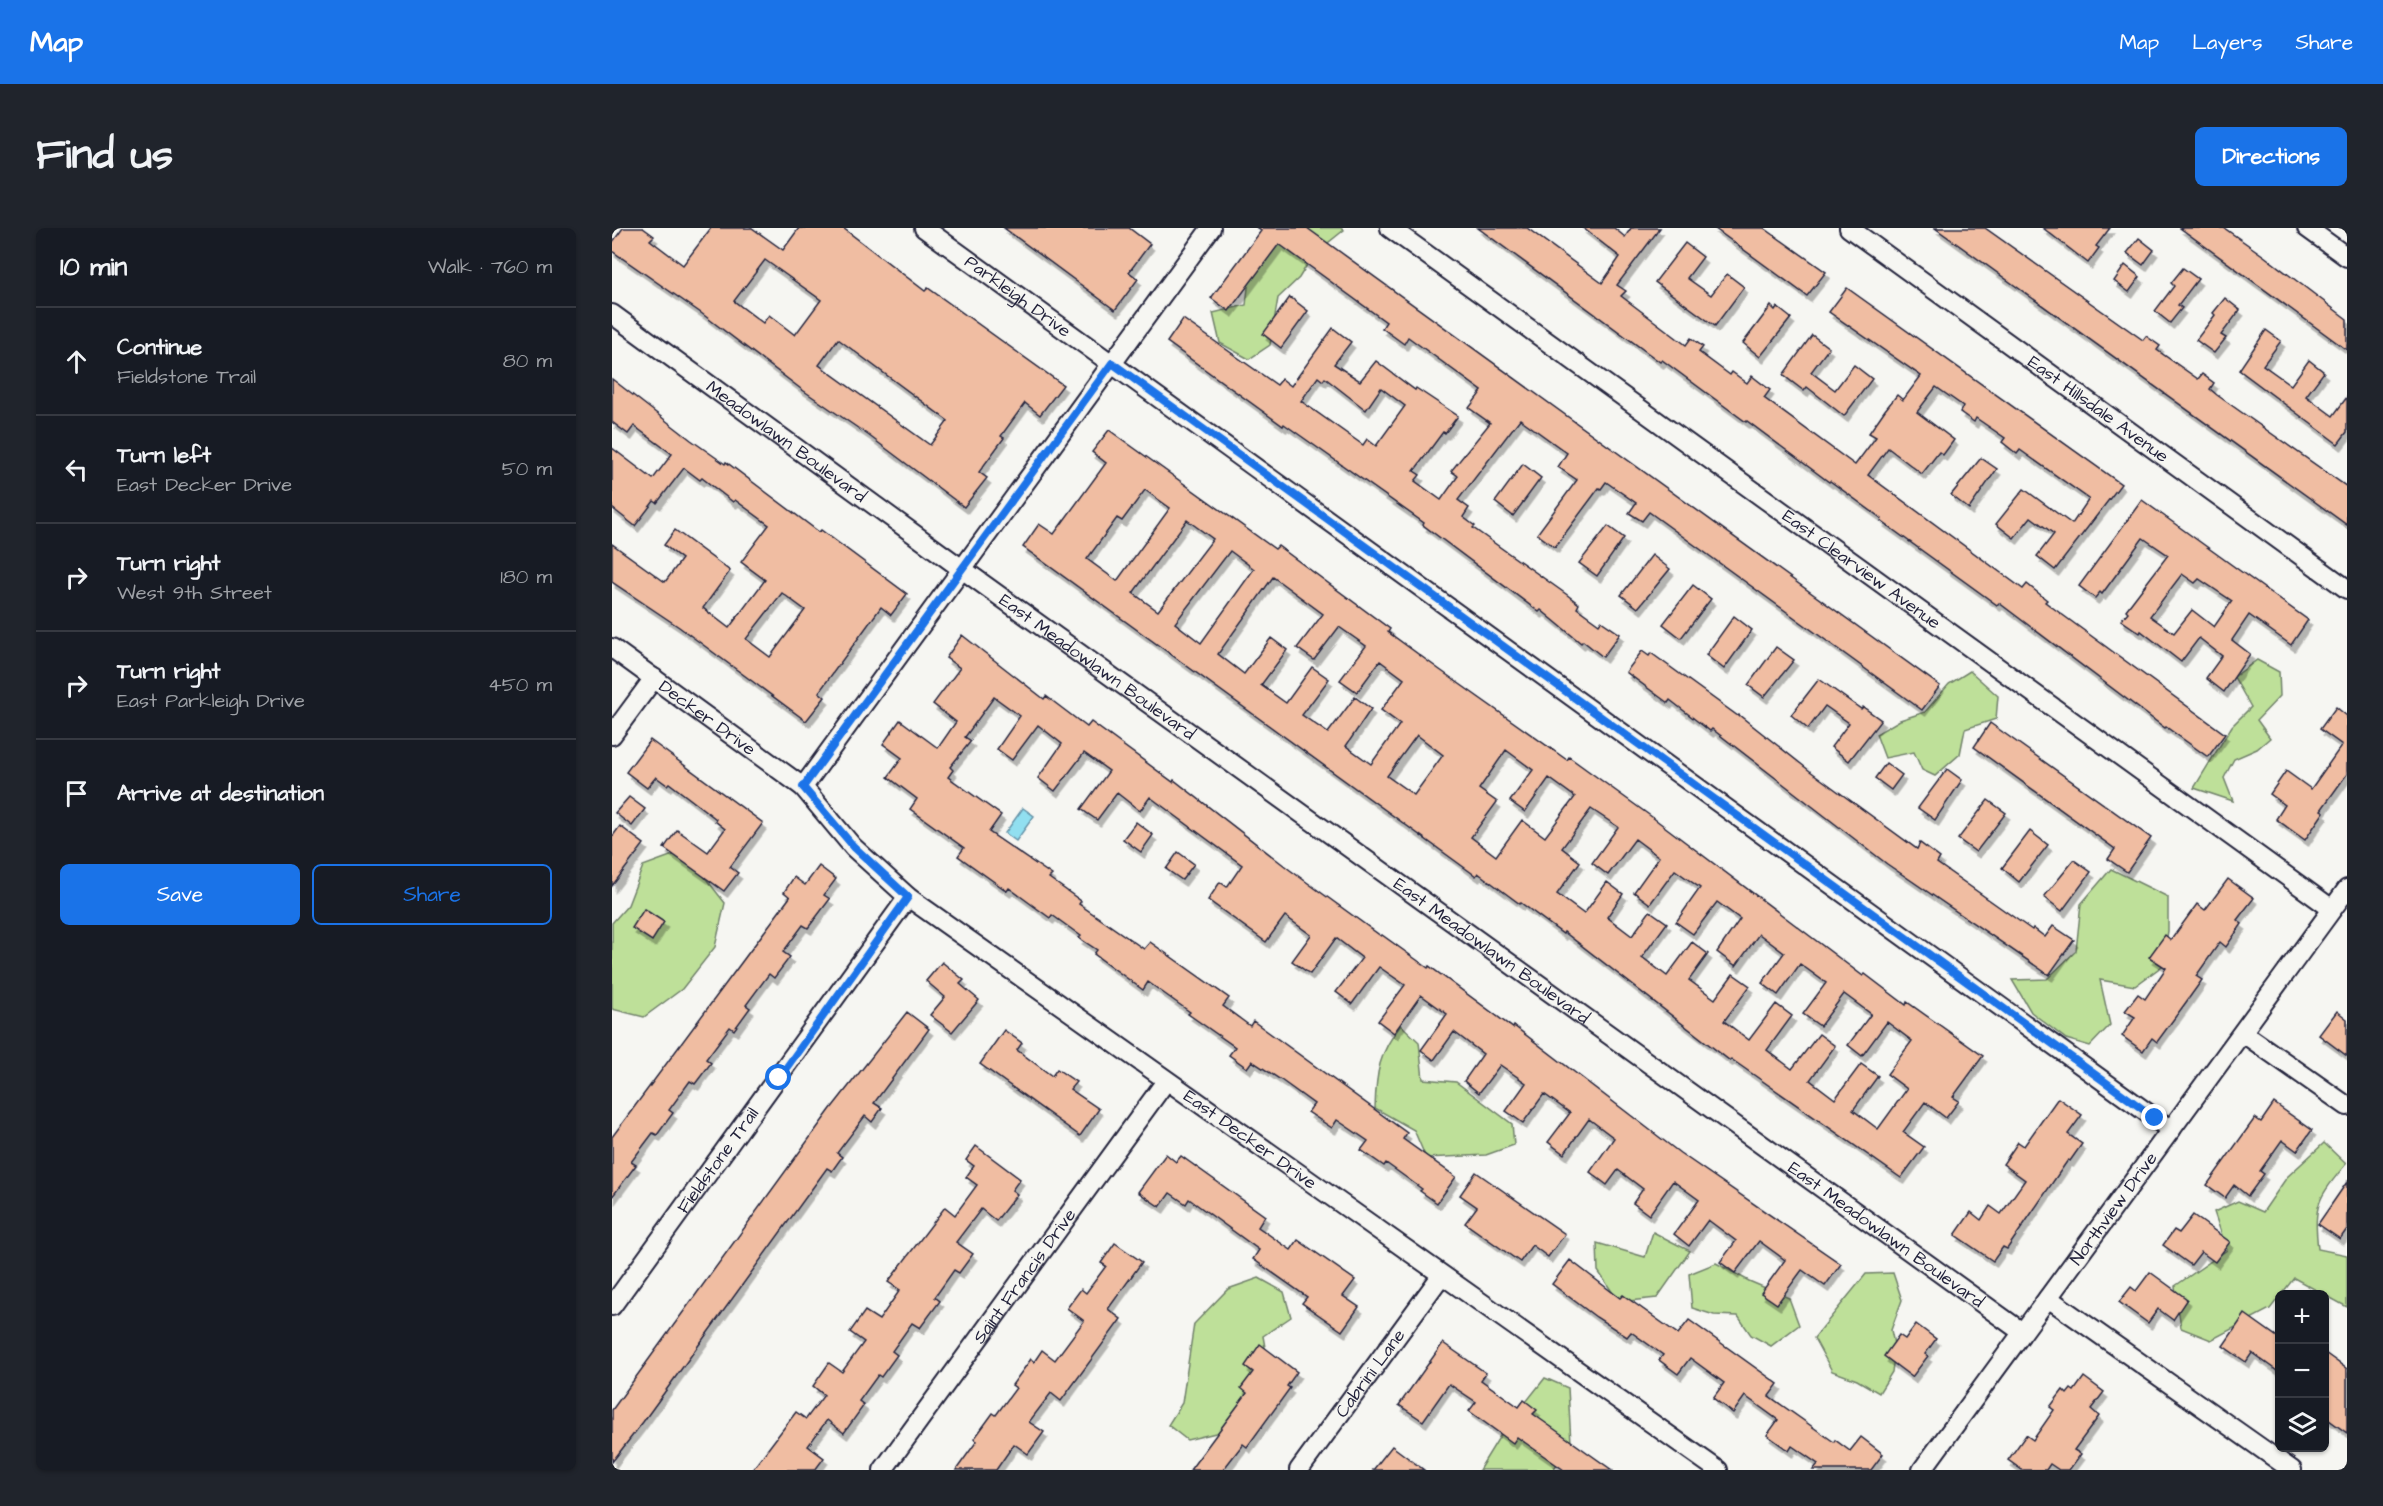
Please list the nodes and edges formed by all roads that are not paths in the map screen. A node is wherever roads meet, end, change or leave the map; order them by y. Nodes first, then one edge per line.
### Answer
1 (924, 228) edge
2 (1211, 228) edge
3 (1390, 228) edge
4 (1849, 228) edge
5 (2307, 228) edge
6 (2347, 257) edge
7 (612, 314) edge
8 (1112, 363) junction
9 (962, 569) junction
10 (2347, 589) edge
11 (612, 648) edge
12 (654, 678) junction
13 (612, 735) edge
14 (803, 787) junction
15 (2347, 889) edge
16 (908, 897) junction
17 (2332, 909) junction
18 (2243, 1033) junction
19 (1166, 1081) junction
20 (2347, 1106) edge
21 (2171, 1130) junction
22 (1441, 1276) junction
23 (2048, 1298) junction
24 (612, 1306) edge
25 (2022, 1332) junction
26 (883, 1470) edge
27 (1299, 1470) edge
28 (1717, 1470) edge
29 (1922, 1470) edge
30 (2292, 1470) edge

1 - 8 street, Parkleigh Drive
2 - 8 street
3 - 17 street, East Clearview Avenue
4 - 10 street, East Hillsdale Avenue
5 - 6 street
7 - 9 street, Meadowlawn Boulevard
8 - 9 street
8 - 21 street, Parkleigh Drive
9 - 14 street
9 - 25 street, East Meadowlawn Boulevard
11 - 12 street, Decker Drive
12 - 13 street
12 - 14 street, Decker Drive
14 - 16 street, East Decker Drive
15 - 17 street, Northview Drive
16 - 19 street, East Decker Drive
16 - 24 street, Fieldstone Trail
17 - 18 street, Northview Drive
18 - 20 street
18 - 21 street, Northview Drive
19 - 22 street, East Decker Drive
19 - 26 street, Saint Francis Drive
21 - 23 street, Northview Drive
22 - 27 street, Cabrini Lane
22 - 28 street, East Decker Drive
23 - 25 street, Northview Drive
23 - 30 street
25 - 29 street, Northview Drive

